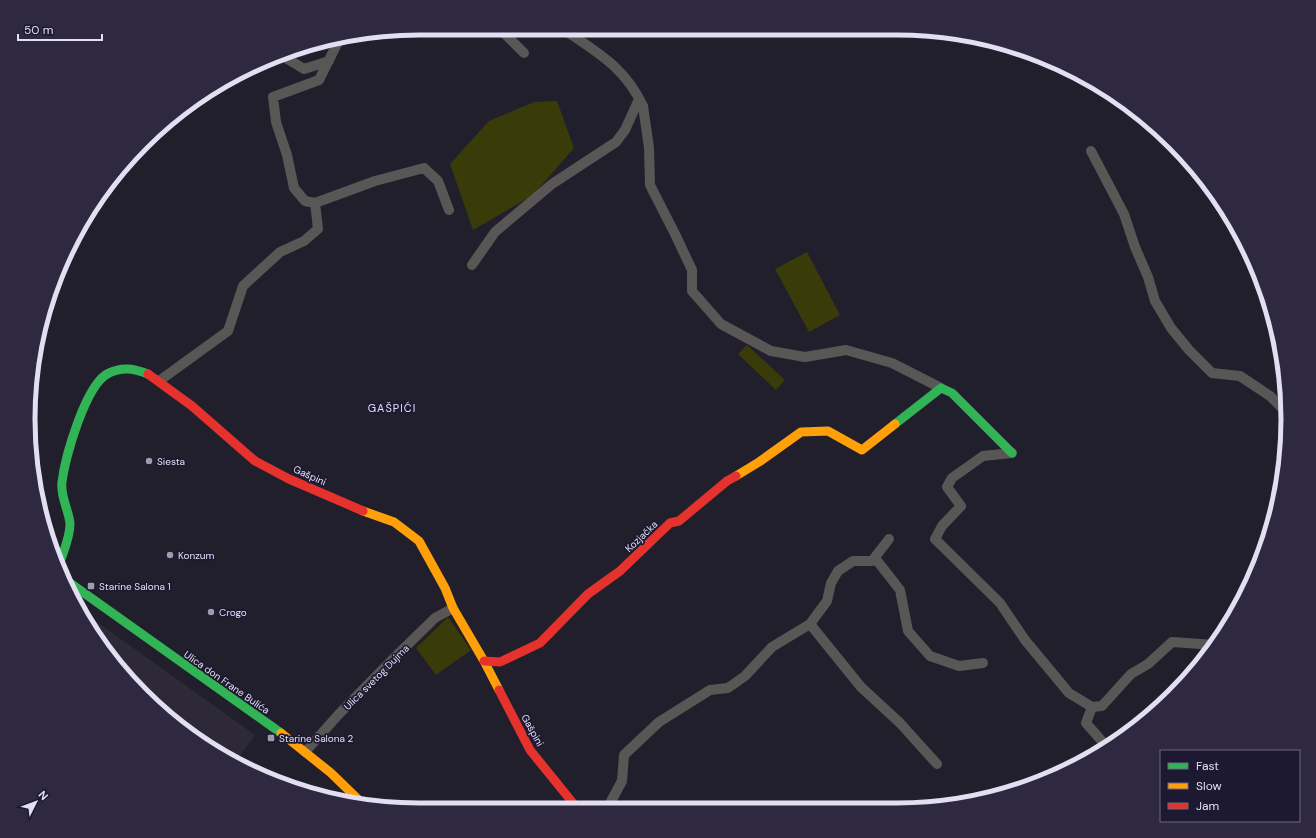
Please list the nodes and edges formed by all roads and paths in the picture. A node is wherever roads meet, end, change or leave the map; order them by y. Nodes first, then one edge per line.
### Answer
1 (506, 35) edge
2 (572, 35) edge
3 (337, 44) edge
4 (524, 53) dead end
5 (287, 58) edge
6 (329, 61) junction
7 (639, 99) junction
8 (1091, 151) dead end
9 (315, 203) junction
10 (449, 210) dead end
11 (472, 265) dead end
12 (159, 381) junction
13 (941, 388) junction
14 (1280, 406) edge
15 (1012, 453) joint
16 (889, 539) dead end
17 (61, 558) edge
18 (875, 558) junction
19 (73, 585) edge
20 (453, 608) junction
21 (810, 624) junction
22 (1208, 644) edge
23 (484, 661) junction
24 (983, 663) dead end
25 (1092, 708) junction
26 (1103, 743) edge
27 (306, 752) junction
28 (937, 764) dead end
29 (358, 798) edge
30 (573, 803) edge
31 (610, 803) edge

1 - 4 street
2 - 7 street
3 - 6 street
5 - 6 street
6 - 9 street
7 - 11 street
7 - 13 street
8 - 14 street
9 - 10 street
9 - 12 street
12 - 17 street, Gašpini
12 - 20 street, Gašpini
13 - 15 street
13 - 23 street, Kozjačka
15 - 25 street
16 - 18 street
18 - 21 street
18 - 24 street
19 - 27 street, Ulica don Frane Bulića
20 - 23 street, Gašpini
20 - 27 street, Ulica svetog Dujma
21 - 28 street
21 - 31 street
22 - 25 street
23 - 30 street, Gašpini
25 - 26 street
27 - 29 street, Ulica don Frane Bulića

